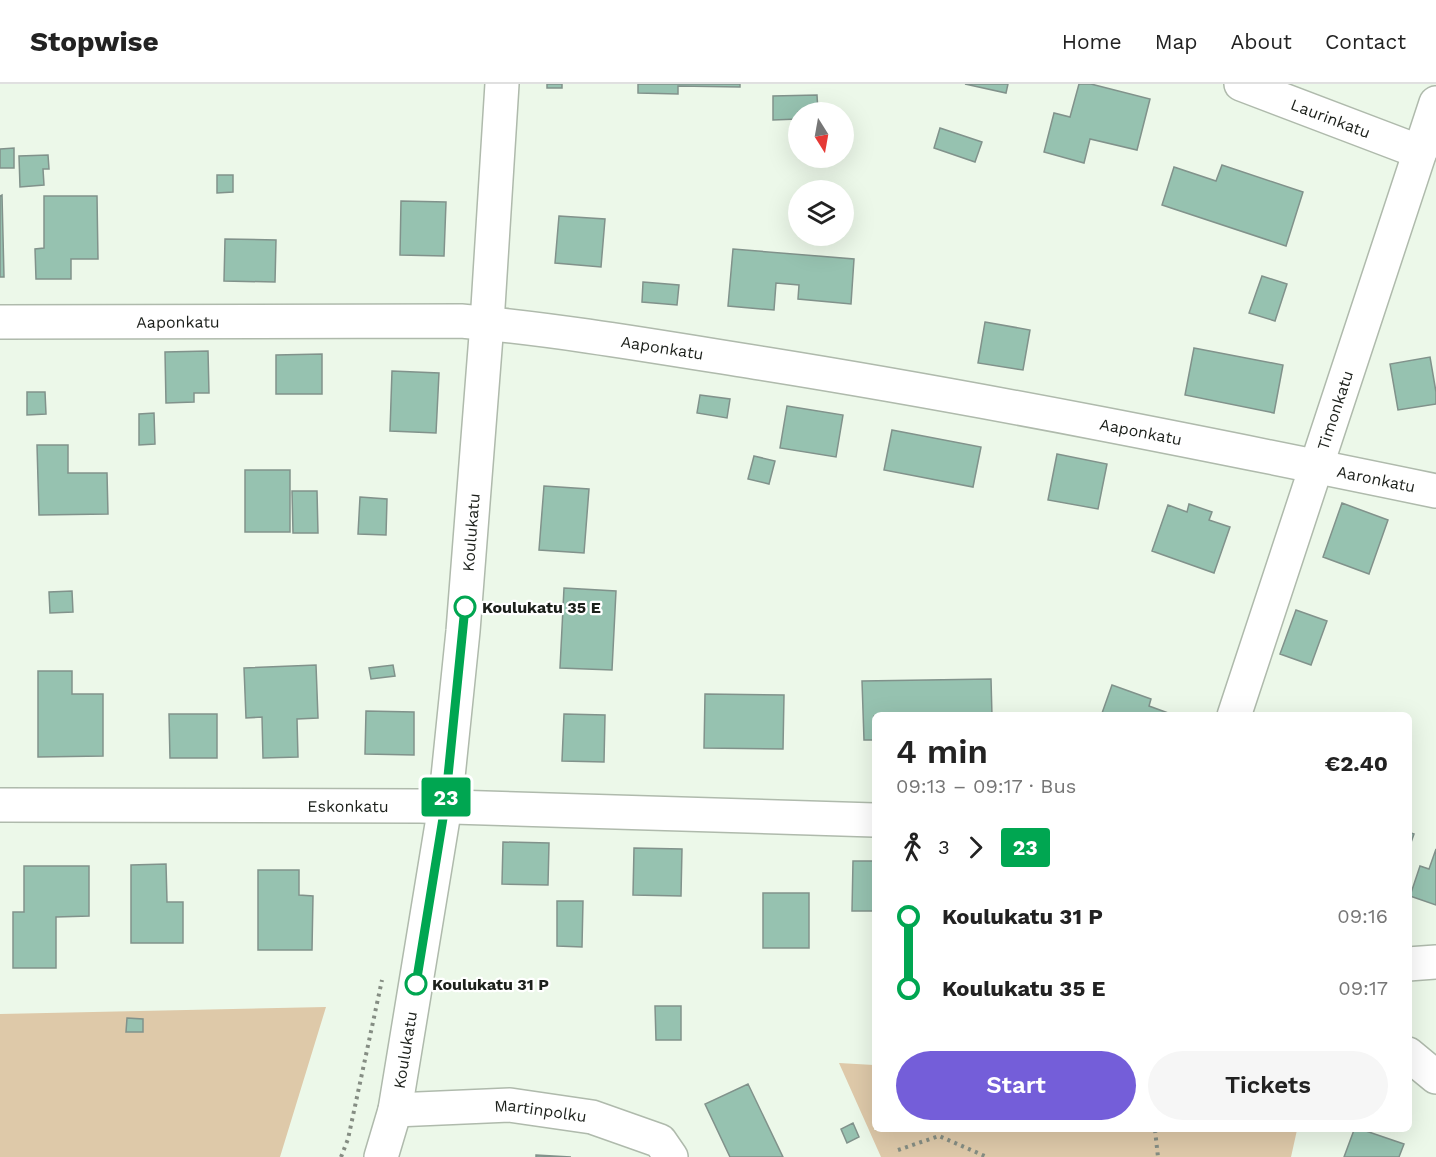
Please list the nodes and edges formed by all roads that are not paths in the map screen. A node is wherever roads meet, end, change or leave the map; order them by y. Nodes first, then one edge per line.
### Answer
1 (502, 84) edge
2 (1241, 84) edge
3 (1436, 103) edge
4 (1420, 152) junction
5 (0, 322) edge
6 (487, 323) junction
7 (1317, 466) junction
8 (1436, 491) edge
9 (1235, 712) edge
10 (0, 805) edge
11 (445, 806) junction
12 (872, 820) edge
13 (1436, 962) edge
14 (1412, 964) edge
15 (1412, 1057) edge
16 (1436, 1077) edge
17 (395, 1110) junction
18 (381, 1157) edge
19 (671, 1157) edge

1 - 6 street, Koulukatu
2 - 4 street, Laurinkatu
3 - 4 street, Timonkatu
4 - 7 street, Timonkatu
5 - 6 street, Aaponkatu
6 - 7 street, Aaponkatu
6 - 11 street, Koulukatu
7 - 8 street, Aaronkatu
7 - 9 street, Timonkatu
10 - 11 street, Eskonkatu
11 - 12 street, Eskonkatu
11 - 17 street, Koulukatu
13 - 14 street
15 - 16 street
17 - 18 street, Koulukatu
17 - 19 street, Martinpolku

